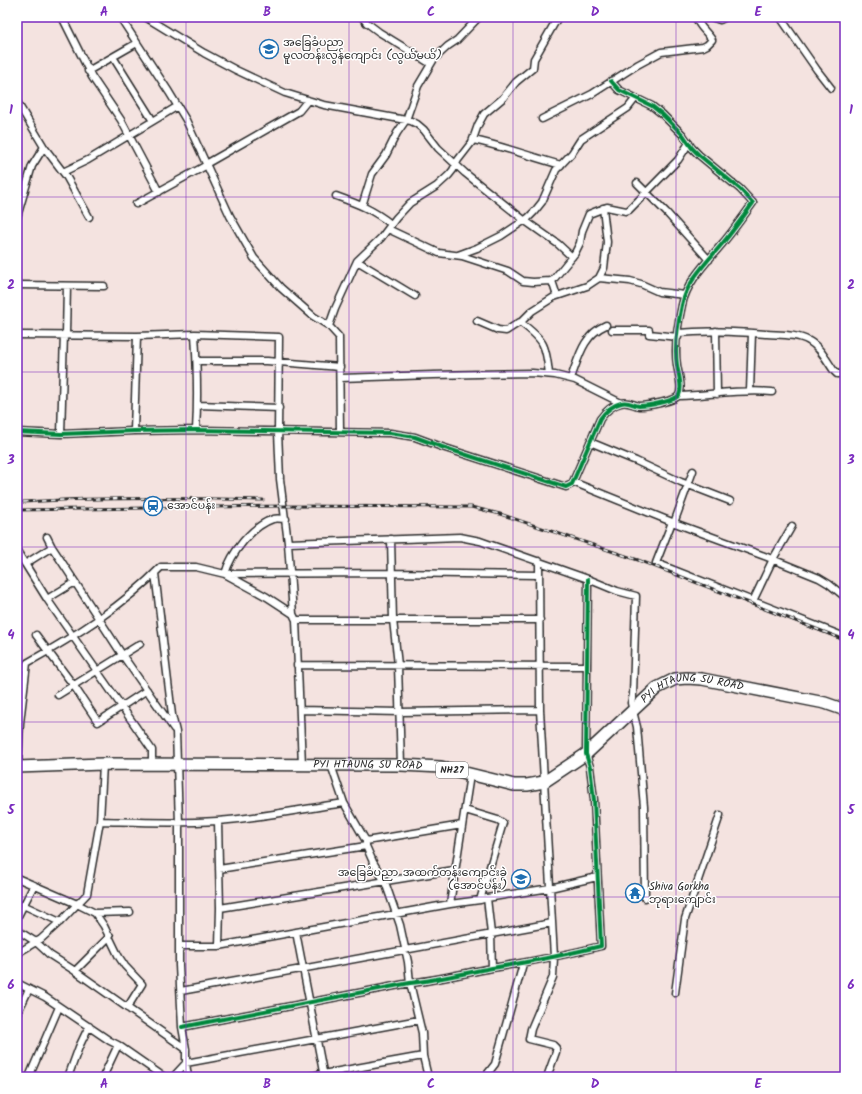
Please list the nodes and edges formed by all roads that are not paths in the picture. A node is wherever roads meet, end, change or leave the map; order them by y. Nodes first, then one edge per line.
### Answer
1 (62, 17) edge
2 (120, 17) edge
3 (145, 17) edge
4 (362, 17) edge
5 (480, 17) edge
6 (558, 17) edge
7 (696, 17) edge
8 (711, 17) edge
9 (726, 17) edge
10 (780, 17) edge
11 (136, 43) junction
12 (113, 57) junction
13 (431, 64) junction
14 (88, 71) junction
15 (610, 81) junction
16 (831, 88) dead end
17 (635, 99) junction
18 (308, 100) junction
19 (17, 102) edge
20 (178, 106) junction
21 (542, 119) dead end
22 (406, 120) junction
23 (153, 121) junction
24 (129, 136) junction
25 (473, 140) junction
26 (689, 143) junction
27 (44, 147) junction
28 (206, 165) junction
29 (456, 165) junction
30 (560, 165) junction
31 (63, 172) junction
32 (636, 183) dead end
33 (159, 192) junction
34 (646, 193) junction
35 (336, 196) dead end
36 (136, 204) dead end
37 (362, 206) junction
38 (603, 208) junction
39 (17, 217) edge
40 (89, 217) dead end
41 (524, 220) junction
42 (390, 226) junction
43 (457, 255) junction
44 (572, 256) junction
45 (709, 260) junction
46 (357, 262) junction
47 (599, 278) junction
48 (552, 280) junction
49 (17, 285) edge
50 (67, 286) junction
51 (104, 286) dead end
52 (685, 295) junction
53 (415, 296) dead end
54 (557, 296) junction
55 (477, 321) dead end
56 (521, 322) junction
57 (606, 325) dead end
58 (330, 326) junction
59 (612, 330) dead end
60 (716, 331) junction
61 (752, 333) junction
62 (17, 334) edge
63 (65, 334) junction
64 (194, 334) junction
65 (678, 335) junction
66 (137, 336) junction
67 (197, 360) junction
68 (280, 362) junction
69 (340, 367) junction
70 (549, 374) junction
71 (845, 374) edge
72 (340, 378) junction
73 (571, 378) junction
74 (750, 391) junction
75 (772, 392) dead end
76 (716, 394) junction
77 (679, 396) junction
78 (621, 403) junction
79 (198, 405) junction
80 (279, 408) junction
81 (196, 430) junction
82 (134, 431) junction
83 (17, 432) edge
84 (278, 432) junction
85 (340, 432) junction
86 (61, 434) junction
87 (590, 442) junction
88 (692, 471) dead end
89 (573, 482) junction
90 (688, 484) junction
91 (730, 501) dead end
92 (286, 519) junction
93 (673, 523) junction
94 (792, 526) dead end
95 (47, 537) dead end
96 (391, 539) junction
97 (288, 542) junction
98 (52, 547) junction
99 (17, 551) edge
100 (773, 559) junction
101 (540, 561) junction
102 (25, 564) junction
103 (156, 573) junction
104 (392, 573) junction
105 (225, 574) junction
106 (291, 574) junction
107 (539, 575) junction
108 (588, 579) junction
109 (76, 582) junction
110 (845, 597) edge
111 (47, 599) junction
112 (753, 601) junction
113 (294, 617) junction
114 (99, 619) junction
115 (393, 620) junction
116 (540, 620) junction
117 (36, 635) dead end
118 (73, 635) junction
119 (845, 637) edge
120 (140, 644) dead end
121 (48, 652) junction
122 (123, 656) junction
123 (297, 665) junction
124 (398, 665) junction
125 (540, 666) junction
126 (586, 666) junction
127 (98, 670) junction
128 (74, 686) junction
129 (147, 690) junction
130 (58, 695) dead end
131 (123, 707) junction
132 (300, 710) junction
133 (540, 710) junction
134 (845, 710) edge
135 (634, 711) junction
136 (400, 712) junction
137 (176, 732) junction
138 (586, 754) junction
139 (103, 764) junction
140 (152, 765) junction
141 (176, 765) junction
142 (302, 765) junction
143 (331, 765) junction
144 (401, 765) junction
145 (17, 767) edge
146 (470, 775) junction
147 (544, 782) junction
148 (344, 803) junction
149 (466, 810) junction
150 (720, 815) dead end
151 (100, 821) junction
152 (218, 821) junction
153 (179, 823) junction
154 (462, 825) junction
155 (366, 843) junction
156 (219, 869) junction
157 (454, 870) junction
158 (597, 877) junction
159 (17, 878) edge
160 (385, 882) junction
161 (34, 885) junction
162 (550, 888) junction
163 (645, 898) dead end
164 (483, 899) junction
165 (77, 904) junction
166 (450, 904) junction
167 (23, 906) junction
168 (220, 908) junction
169 (130, 912) dead end
170 (96, 914) junction
171 (397, 914) junction
172 (17, 918) edge
173 (60, 922) junction
174 (552, 923) junction
175 (17, 930) edge
176 (296, 932) junction
177 (490, 934) junction
178 (110, 936) junction
179 (36, 942) junction
180 (179, 946) junction
181 (219, 946) junction
182 (405, 949) junction
183 (17, 955) edge
184 (554, 957) junction
185 (523, 964) junction
186 (303, 968) junction
187 (492, 968) junction
188 (75, 971) junction
189 (17, 983) edge
190 (410, 983) junction
191 (29, 989) junction
192 (181, 991) junction
193 (675, 993) dead end
194 (310, 1002) junction
195 (59, 1007) junction
196 (127, 1008) junction
197 (17, 1014) edge
198 (419, 1020) junction
199 (89, 1026) junction
200 (182, 1027) junction
201 (316, 1038) junction
202 (118, 1045) junction
203 (186, 1049) junction
204 (423, 1056) junction
205 (186, 1063) junction
206 (324, 1075) edge
207 (29, 1077) edge
208 (68, 1077) edge
209 (103, 1077) edge
210 (164, 1077) edge
211 (173, 1077) edge
212 (188, 1077) edge
213 (306, 1077) edge
214 (428, 1077) edge
215 (487, 1077) edge
216 (547, 1077) edge

1 - 14 street
2 - 11 street
3 - 18 street
4 - 13 street
5 - 13 street
6 - 25 street
7 - 15 street
8 - 9 street
10 - 16 street
11 - 12 street
11 - 20 street
12 - 14 street
12 - 23 street
13 - 22 street
14 - 24 street
15 - 17 street
15 - 21 street
17 - 26 street
17 - 30 street
18 - 22 street
18 - 28 street
19 - 27 street
20 - 23 street
20 - 28 street
22 - 29 street
22 - 37 street
23 - 24 street
24 - 31 street
24 - 33 street
25 - 29 street
25 - 30 street
26 - 34 street
26 - 45 street
27 - 31 street
27 - 39 street
28 - 33 street
28 - 58 street
29 - 41 street
29 - 42 street
30 - 41 street
31 - 40 street
32 - 34 street
33 - 36 street
34 - 38 street
34 - 45 street
35 - 37 street
37 - 42 street
38 - 44 street
38 - 47 street
41 - 43 street
41 - 44 street
42 - 43 street
42 - 46 street
43 - 48 street
44 - 48 street
45 - 52 street
46 - 53 street
46 - 58 street
47 - 52 street
47 - 54 street
48 - 54 street
49 - 50 street
50 - 51 street
50 - 63 street
52 - 65 street
54 - 56 street
55 - 56 street
56 - 70 street
57 - 73 street
58 - 69 street
59 - 65 street
60 - 61 street
60 - 65 street
60 - 76 street
61 - 71 street
61 - 74 street
62 - 63 street
63 - 66 street
63 - 86 street
64 - 66 street
64 - 67 street
64 - 68 street
65 - 77 street
66 - 82 street
67 - 68 street
67 - 79 street
68 - 69 street
68 - 80 street
69 - 72 street
70 - 72 street
70 - 73 street
72 - 85 street
73 - 78 street
74 - 75 street
74 - 76 street
76 - 77 street
77 - 78 street
78 - 87 street
79 - 80 street
79 - 81 street
80 - 84 street
81 - 82 street
81 - 84 street
82 - 86 street
83 - 86 street
84 - 85 street
84 - 92 street
85 - 89 street
87 - 89 street
87 - 90 street
88 - 90 street
89 - 93 street
90 - 91 street
90 - 93 street
92 - 97 street
92 - 105 street
93 - 100 street
93 - 112 street
94 - 100 street
95 - 98 street
96 - 97 street
96 - 101 street
96 - 104 street
97 - 106 street
98 - 102 street
98 - 109 street
99 - 102 street
100 - 110 street
100 - 112 street
101 - 107 street
101 - 108 street
102 - 111 street
103 - 105 street
103 - 114 street
103 - 137 street
104 - 106 street
104 - 107 street
104 - 115 street
105 - 106 street
105 - 113 street
106 - 113 street
107 - 116 street
108 - 126 street
108 - 135 street
109 - 111 street
109 - 114 street
111 - 118 street
112 - 119 street
113 - 115 street
113 - 123 street
114 - 118 street
114 - 122 street
115 - 116 street
115 - 124 street
116 - 125 street
117 - 121 street
118 - 121 street
118 - 127 street
120 - 122 street
121 - 128 street
121 - 145 street
122 - 127 street
122 - 129 street
123 - 124 street
123 - 132 street
124 - 125 street
124 - 136 street
125 - 126 street
125 - 133 street
126 - 138 street
127 - 128 street
127 - 131 street
128 - 130 street
128 - 131 street
129 - 131 street
129 - 137 street
131 - 140 street
132 - 136 street
132 - 142 street
133 - 136 street
133 - 147 street
134 - 135 highway, PYI HTAUNG SU ROAD / NH27
135 - 138 highway, PYI HTAUNG SU ROAD / NH27
135 - 163 street
136 - 144 street
137 - 141 street
138 - 147 highway, PYI HTAUNG SU ROAD / NH27
138 - 158 street
139 - 140 highway, PYI HTAUNG SU ROAD / NH27
139 - 145 highway, PYI HTAUNG SU ROAD / NH27
139 - 151 street
140 - 141 highway, PYI HTAUNG SU ROAD / NH27
141 - 142 highway, PYI HTAUNG SU ROAD / NH27
141 - 153 street
142 - 143 highway, PYI HTAUNG SU ROAD / NH27
143 - 144 highway, PYI HTAUNG SU ROAD / NH27
143 - 148 street
144 - 146 highway, PYI HTAUNG SU ROAD / NH27
146 - 147 highway, PYI HTAUNG SU ROAD / NH27
146 - 149 street
147 - 162 street
148 - 152 street
148 - 155 street
149 - 154 street
149 - 164 street
150 - 193 street
151 - 153 street
151 - 165 street
152 - 153 street
152 - 156 street
153 - 180 street
154 - 155 street
154 - 157 street
155 - 156 street
155 - 160 street
156 - 168 street
157 - 160 street
157 - 166 street
158 - 162 street
158 - 184 street
159 - 161 street
160 - 168 street
160 - 171 street
161 - 165 street
161 - 167 street
162 - 164 street
162 - 174 street
164 - 166 street
164 - 177 street
165 - 170 street
165 - 173 street
166 - 171 street
167 - 172 street
167 - 173 street
168 - 181 street
169 - 170 street
170 - 178 street
171 - 176 street
171 - 182 street
173 - 179 street
174 - 177 street
174 - 184 street
175 - 179 street
176 - 181 street
176 - 186 street
177 - 182 street
177 - 187 street
178 - 188 street
178 - 196 street
179 - 183 street
179 - 188 street
180 - 181 street
180 - 192 street
182 - 186 street
182 - 190 street
184 - 185 street
184 - 216 street
185 - 187 street
185 - 215 street
186 - 192 street
186 - 194 street
187 - 190 street
188 - 196 street
189 - 191 street
190 - 194 street
190 - 198 street
191 - 195 street
191 - 197 street
192 - 200 street
194 - 200 street
194 - 201 street
195 - 199 street
195 - 207 street
196 - 203 street
198 - 201 street
198 - 204 street
199 - 202 street
199 - 208 street
200 - 203 street
201 - 205 street
201 - 206 street
202 - 209 street
202 - 210 street
203 - 205 street
204 - 206 street
204 - 214 street
205 - 211 street
205 - 212 street
206 - 213 street

